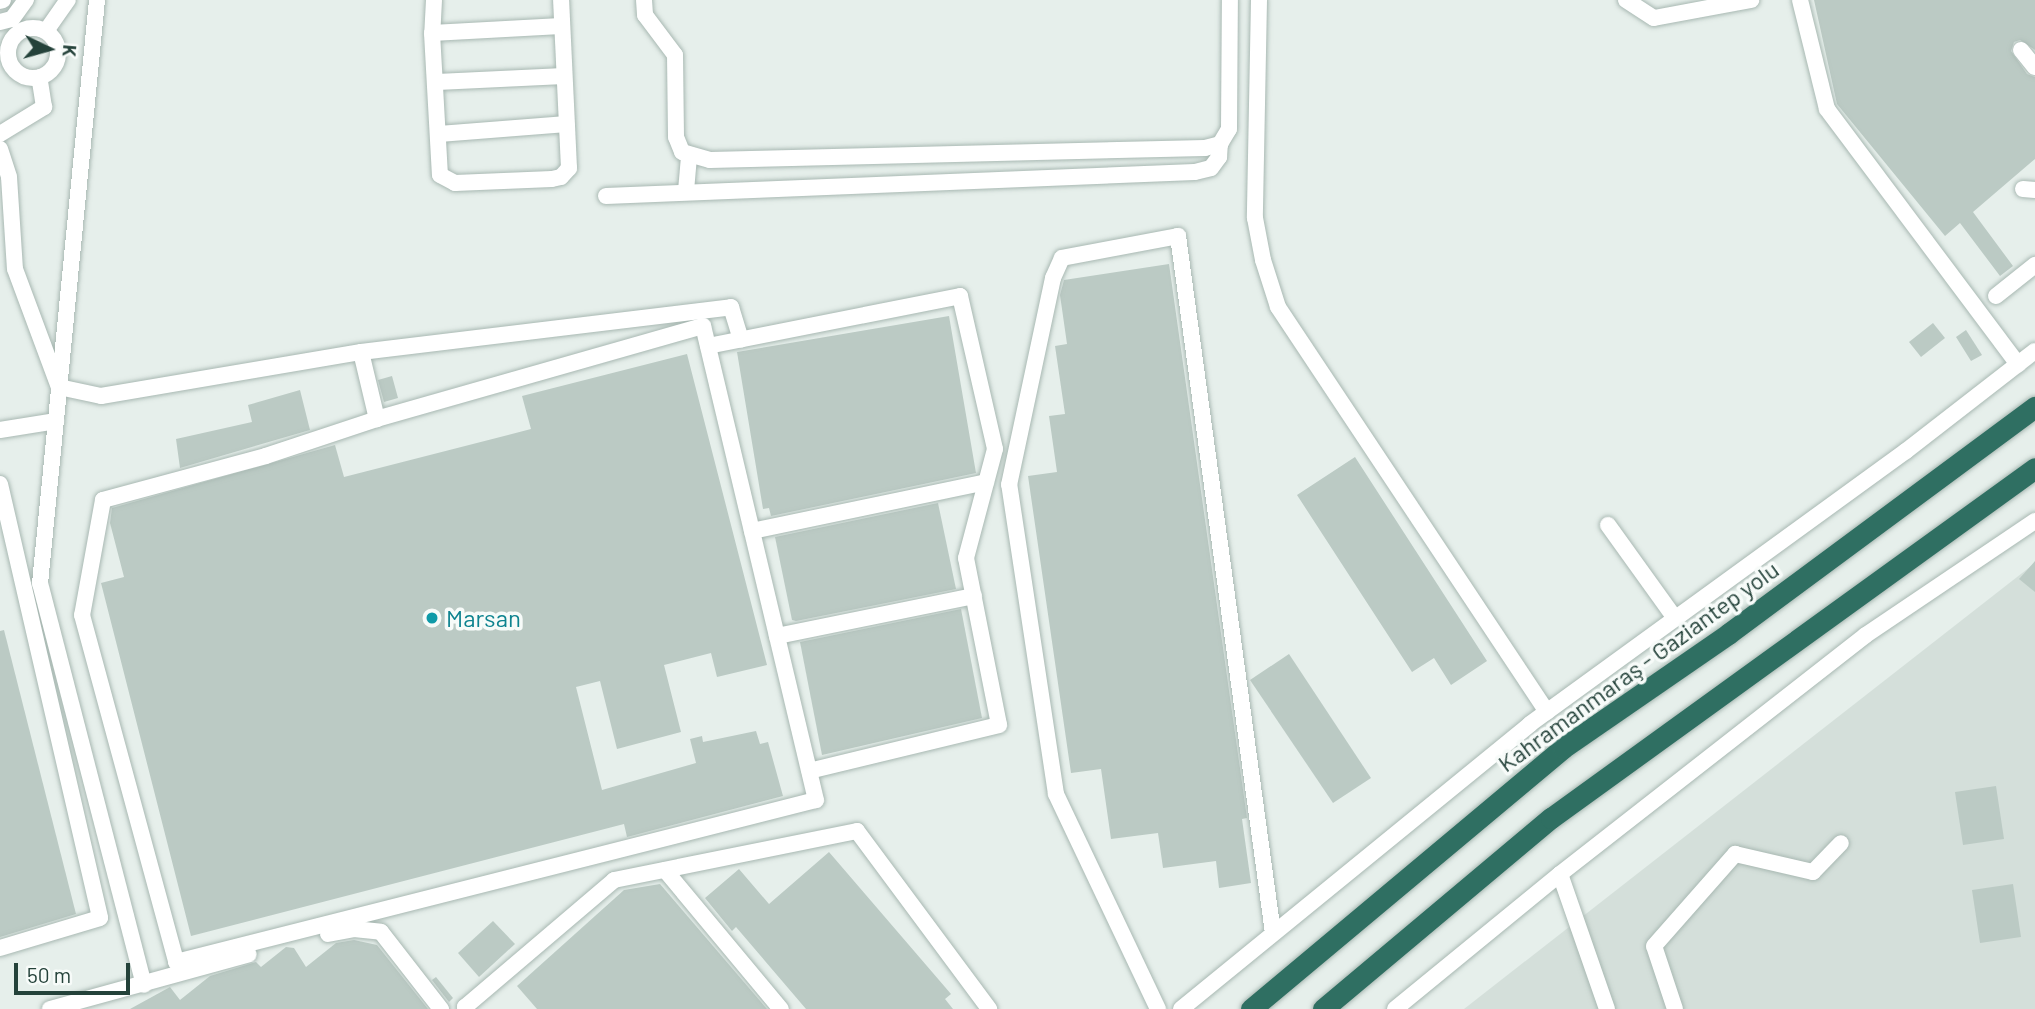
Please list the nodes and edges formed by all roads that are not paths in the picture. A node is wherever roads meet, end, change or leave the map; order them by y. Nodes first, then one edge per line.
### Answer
1 (26, 0) edge
2 (68, 0) edge
3 (97, 0) edge
4 (433, 0) edge
5 (561, 0) edge
6 (644, 0) edge
7 (1230, 0) edge
8 (1259, 0) edge
9 (1626, 0) edge
10 (1751, 0) edge
11 (1800, 0) edge
12 (0, 22) edge
13 (561, 26) junction
14 (46, 31) junction
15 (432, 33) junction
16 (2021, 50) dead end
17 (2035, 67) edge
18 (564, 76) junction
19 (39, 77) junction
20 (437, 82) junction
21 (567, 124) junction
22 (0, 134) edge
23 (439, 134) junction
24 (1220, 144) junction
25 (0, 149) edge
26 (690, 156) junction
27 (686, 191) junction
28 (606, 196) dead end
29 (2035, 265) edge
30 (1996, 296) dead end
31 (741, 340) junction
32 (708, 346) junction
33 (2035, 351) edge
34 (361, 352) junction
35 (2018, 364) junction
36 (59, 387) junction
37 (2035, 407) edge
38 (377, 419) junction
39 (56, 421) junction
40 (0, 430) edge
41 (2035, 468) edge
42 (986, 482) junction
43 (0, 484) edge
44 (2035, 522) edge
45 (1608, 525) dead end
46 (752, 531) junction
47 (974, 596) junction
48 (1674, 617) junction
49 (777, 635) junction
50 (1547, 712) junction
51 (809, 771) junction
52 (1841, 843) dead end
53 (665, 870) junction
54 (1560, 874) junction
55 (1273, 933) junction
56 (0, 948) edge
57 (144, 985) junction
58 (466, 1008) edge
59 (50, 1009) edge
60 (441, 1009) edge
61 (781, 1009) edge
62 (989, 1009) edge
63 (1158, 1009) edge
64 (1181, 1009) edge
65 (1251, 1009) edge
66 (1323, 1009) edge
67 (1395, 1009) edge
68 (1607, 1009) edge
69 (1675, 1009) edge

1 - 12 street
2 - 14 street
3 - 36 street
4 - 15 street
5 - 13 street
6 - 26 street
7 - 24 street
8 - 50 street
9 - 10 street
11 - 35 street
13 - 15 street
13 - 18 street
14 - 19 street
14 - 19 street
15 - 20 street
16 - 17 street
18 - 20 street
18 - 21 street
19 - 22 street
20 - 23 street
21 - 23 street
21 - 23 street
24 - 26 street
24 - 27 street
25 - 36 street
26 - 27 street
27 - 28 street
29 - 30 street
31 - 32 street
31 - 34 street
31 - 42 street
32 - 38 street
32 - 46 street
33 - 35 street
34 - 36 street
34 - 38 street
35 - 48 street
36 - 39 street
37 - 65 highway, Kahramanmaraş - Gaziantep yolu
38 - 51 street
39 - 40 street
39 - 57 street
41 - 66 highway
42 - 46 street
42 - 47 street
43 - 56 street
44 - 54 street
45 - 48 street
46 - 49 street
47 - 49 street
47 - 51 street
48 - 50 street
49 - 51 street
50 - 55 street
52 - 69 street
53 - 58 street
53 - 61 street
53 - 62 street
54 - 67 street
54 - 68 street
55 - 63 street
55 - 64 street
57 - 59 street
57 - 60 street

